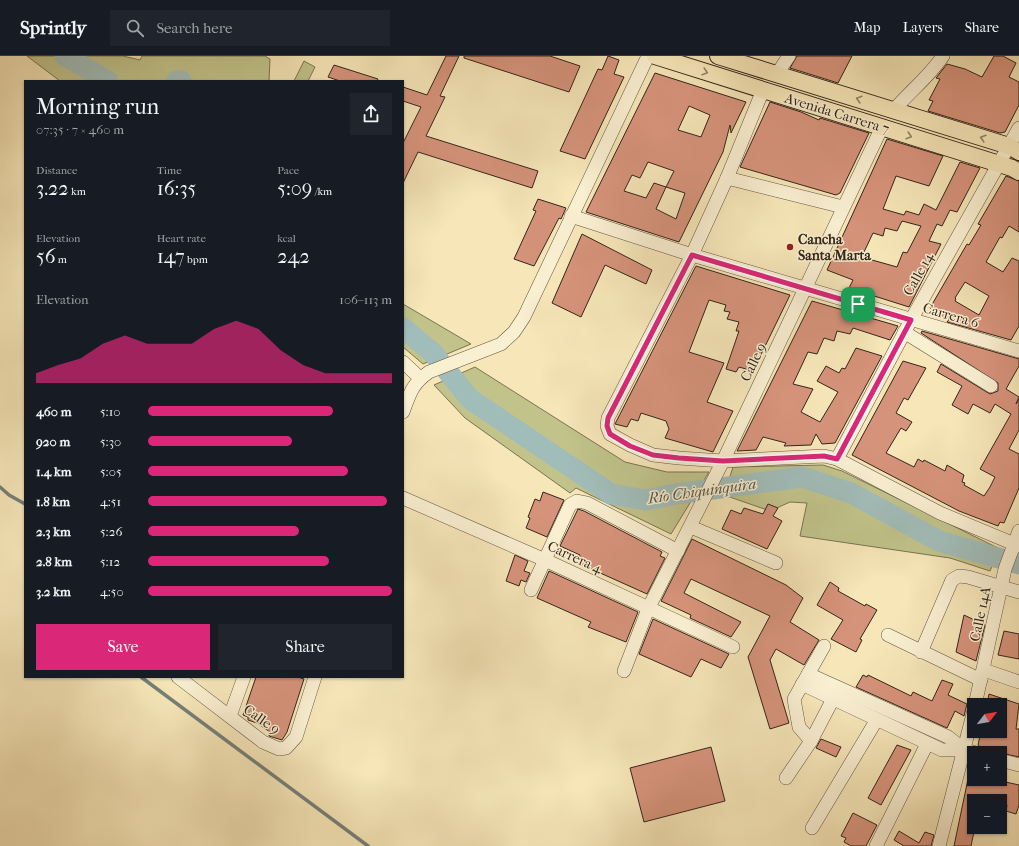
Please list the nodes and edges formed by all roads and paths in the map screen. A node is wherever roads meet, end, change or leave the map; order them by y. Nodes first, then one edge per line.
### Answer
1 (648, 56) edge
2 (655, 56) edge
3 (718, 56) edge
4 (789, 56) edge
5 (943, 56) edge
6 (777, 74) junction
7 (763, 90) junction
8 (894, 110) junction
9 (882, 127) junction
10 (1019, 128) edge
11 (1014, 149) edge
12 (999, 164) junction
13 (1019, 172) edge
14 (728, 178) junction
15 (843, 207) junction
16 (571, 216) junction
17 (692, 255) junction
18 (806, 289) junction
19 (911, 320) junction
20 (904, 332) junction
21 (1019, 351) edge
22 (404, 363) edge
23 (425, 375) junction
24 (992, 386) dead end
25 (404, 409) edge
26 (837, 459) junction
27 (723, 461) junction
28 (404, 498) edge
29 (691, 527) junction
30 (1019, 531) edge
31 (1014, 548) edge
32 (678, 551) junction
33 (545, 560) junction
34 (776, 564) dead end
35 (1002, 588) junction
36 (531, 590) dead end
37 (1019, 592) edge
38 (648, 609) junction
39 (888, 635) dead end
40 (824, 646) dead end
41 (732, 647) dead end
42 (922, 652) junction
43 (624, 671) dead end
44 (983, 675) junction
45 (179, 678) edge
46 (244, 678) edge
47 (315, 678) edge
48 (805, 679) junction
49 (1019, 682) edge
50 (977, 698) edge
51 (833, 699) junction
52 (230, 716) junction
53 (876, 721) junction
54 (811, 741) junction
55 (927, 744) junction
56 (967, 749) edge
57 (967, 751) edge
58 (1007, 762) edge
59 (967, 763) edge
60 (1019, 765) edge
61 (786, 778) dead end
62 (812, 828) dead end
63 (876, 846) edge
64 (939, 846) edge

1 - 16 street
2 -> 7 main road, Avenida Carrera 7
3 - 6 main road, Avenida Carrera 7
4 - 6 street
5 - 8 street
8 -> 6 main road, Avenida Carrera 7
7 - 9 main road, Avenida Carrera 7
7 - 14 street
11 -> 8 main road, Avenida Carrera 7
9 -> 12 main road, Avenida Carrera 7
9 - 15 street, Calle 9
10 - 11 street, Calle 14
11 - 12 street, Calle 14
12 - 13 main road, Avenida Carrera 7
12 - 19 street, Calle 14
14 - 15 street
14 - 17 street
15 - 18 street, Calle 9
16 - 17 street
16 - 23 street
17 - 18 street
17 - 27 street
18 - 19 street, Carrera 6
18 - 27 street, Calle 9
19 - 20 street, Calle 14
19 - 21 street, Carrera 6
20 - 24 street
20 - 26 street, Calle 14
22 - 23 street
23 - 25 street
26 - 27 street
26 - 31 street
27 - 29 street, Calle 9
28 - 33 street, Carrera 4
29 - 32 street, Calle 9
29 - 34 street
30 - 31 street, Calle 14A
31 - 35 street, Calle 14A
32 - 33 street
32 - 38 street, Calle 9
33 - 36 street
33 - 38 street, Carrera 4
35 - 37 street
35 - 42 street
35 - 44 street, Calle 14A
38 - 41 street, Carrera 4
38 - 43 street, Calle 9
39 - 42 street
40 - 48 street
42 - 44 street
44 - 49 street
44 - 50 street, Calle 14A
45 - 52 street, Calle 9
46 - 52 street
47 - 52 street, Calle 9
48 - 51 street
48 - 54 street
48 - 56 street
51 - 53 street
51 - 54 street
53 - 55 street
53 - 62 street
54 - 61 street
55 - 57 street
55 - 63 street
58 - 60 street
59 - 64 street

